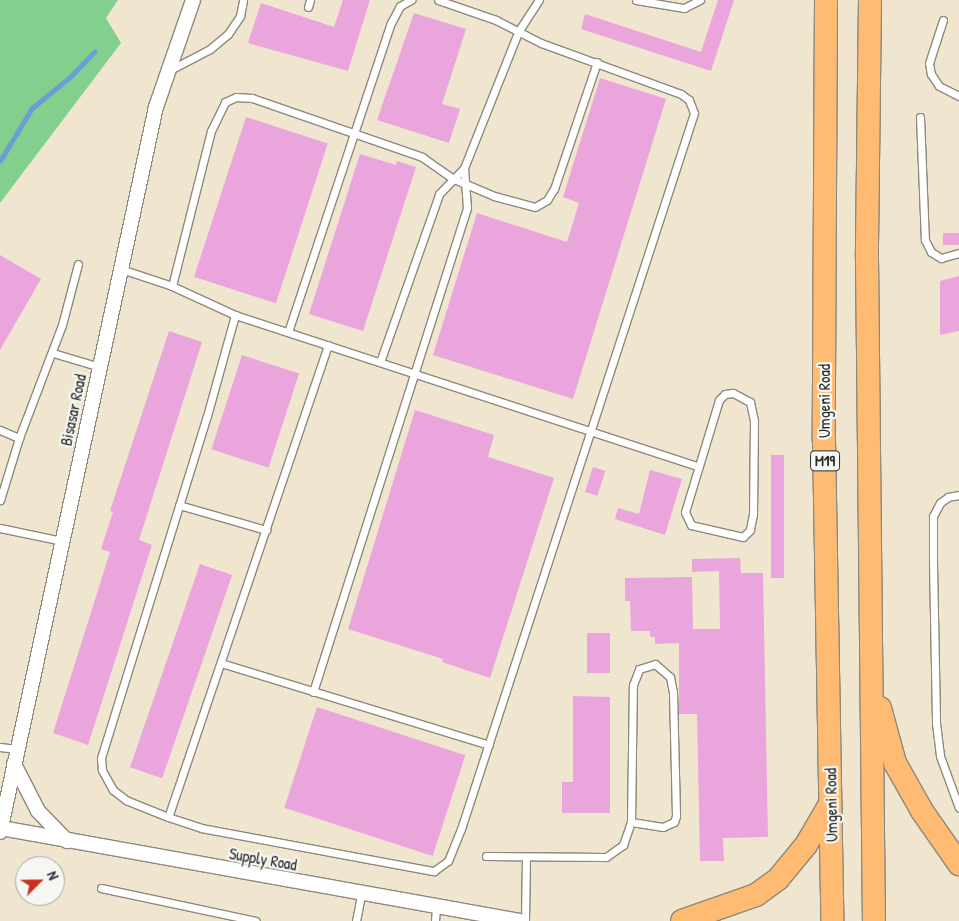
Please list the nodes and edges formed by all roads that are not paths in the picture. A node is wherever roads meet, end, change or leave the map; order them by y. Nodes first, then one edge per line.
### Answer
1 (193, 0) edge
2 (243, 0) edge
3 (411, 0) edge
4 (438, 0) edge
5 (540, 0) edge
6 (638, 0) edge
7 (700, 0) edge
8 (826, 0) edge
9 (870, 0) edge
10 (943, 20) dead end
11 (518, 32) junction
12 (597, 62) junction
13 (169, 71) junction
14 (959, 96) edge
15 (920, 117) dead end
16 (355, 133) junction
17 (464, 168) junction
18 (454, 179) junction
19 (464, 183) junction
20 (959, 253) edge
21 (78, 264) dead end
22 (120, 268) junction
23 (172, 286) junction
24 (234, 315) junction
25 (288, 332) junction
26 (328, 345) junction
27 (53, 353) junction
28 (380, 362) junction
29 (100, 367) junction
30 (414, 372) junction
31 (0, 430) edge
32 (591, 432) junction
33 (19, 438) junction
34 (697, 466) junction
35 (959, 494) edge
36 (0, 500) edge
37 (179, 505) junction
38 (0, 528) edge
39 (266, 530) junction
40 (62, 542) junction
41 (870, 659) junction
42 (221, 663) junction
43 (313, 692) junction
44 (489, 745) junction
45 (0, 747) edge
46 (17, 749) junction
47 (14, 764) junction
48 (830, 804) junction
49 (959, 808) edge
50 (168, 817) junction
51 (631, 822) junction
52 (0, 830) edge
53 (67, 841) junction
54 (486, 856) dead end
55 (526, 857) junction
56 (959, 864) edge
57 (101, 888) dead end
58 (361, 894) junction
59 (436, 915) edge
60 (256, 921) edge
61 (356, 921) edge
62 (520, 921) edge
63 (525, 921) edge
64 (682, 921) edge
65 (832, 921) edge
66 (874, 921) edge

1 - 13 street, Bisasar Road
2 - 13 lane
3 - 16 lane
4 - 11 lane
5 - 11 lane
6 - 7 lane
8 - 48 highway, Umgeni Road / M19
9 - 41 highway
10 - 14 lane
11 - 12 lane
11 - 17 lane
12 - 19 lane
12 - 32 lane
13 - 22 street, Bisasar Road
15 - 20 lane
16 - 18 lane
16 - 23 lane
16 - 25 lane
17 - 18 lane
17 - 19 lane
18 - 19 lane
18 - 28 lane
19 - 30 lane
21 - 27 lane
22 - 23 lane
22 - 29 street, Bisasar Road
23 - 24 lane
24 - 25 lane
24 - 37 lane
25 - 26 lane
26 - 28 lane
26 - 39 lane
27 - 29 lane
27 - 33 lane
28 - 30 lane
29 - 40 street, Bisasar Road
30 - 32 lane
30 - 43 lane
31 - 33 lane
32 - 34 lane
32 - 44 lane
33 - 36 lane
34 - 34 lane
35 - 49 lane
37 - 39 lane
37 - 50 lane
38 - 40 lane
39 - 42 lane
40 - 46 street, Bisasar Road
41 - 56 highway
41 - 66 highway
42 - 43 lane
42 - 50 lane
43 - 44 lane
44 - 50 lane
45 - 46 lane
46 - 47 street, Bisasar Road
47 - 52 street, Bisasar Road
47 - 53 street
48 - 64 highway
48 - 65 highway, Umgeni Road / M19
51 - 51 lane
51 - 55 lane
52 - 53 street, Supply Road
53 - 58 street, Supply Road
54 - 55 lane
55 - 63 lane
57 - 60 lane
58 - 59 street, Supply Road
58 - 61 lane
59 - 62 street, Supply Road

